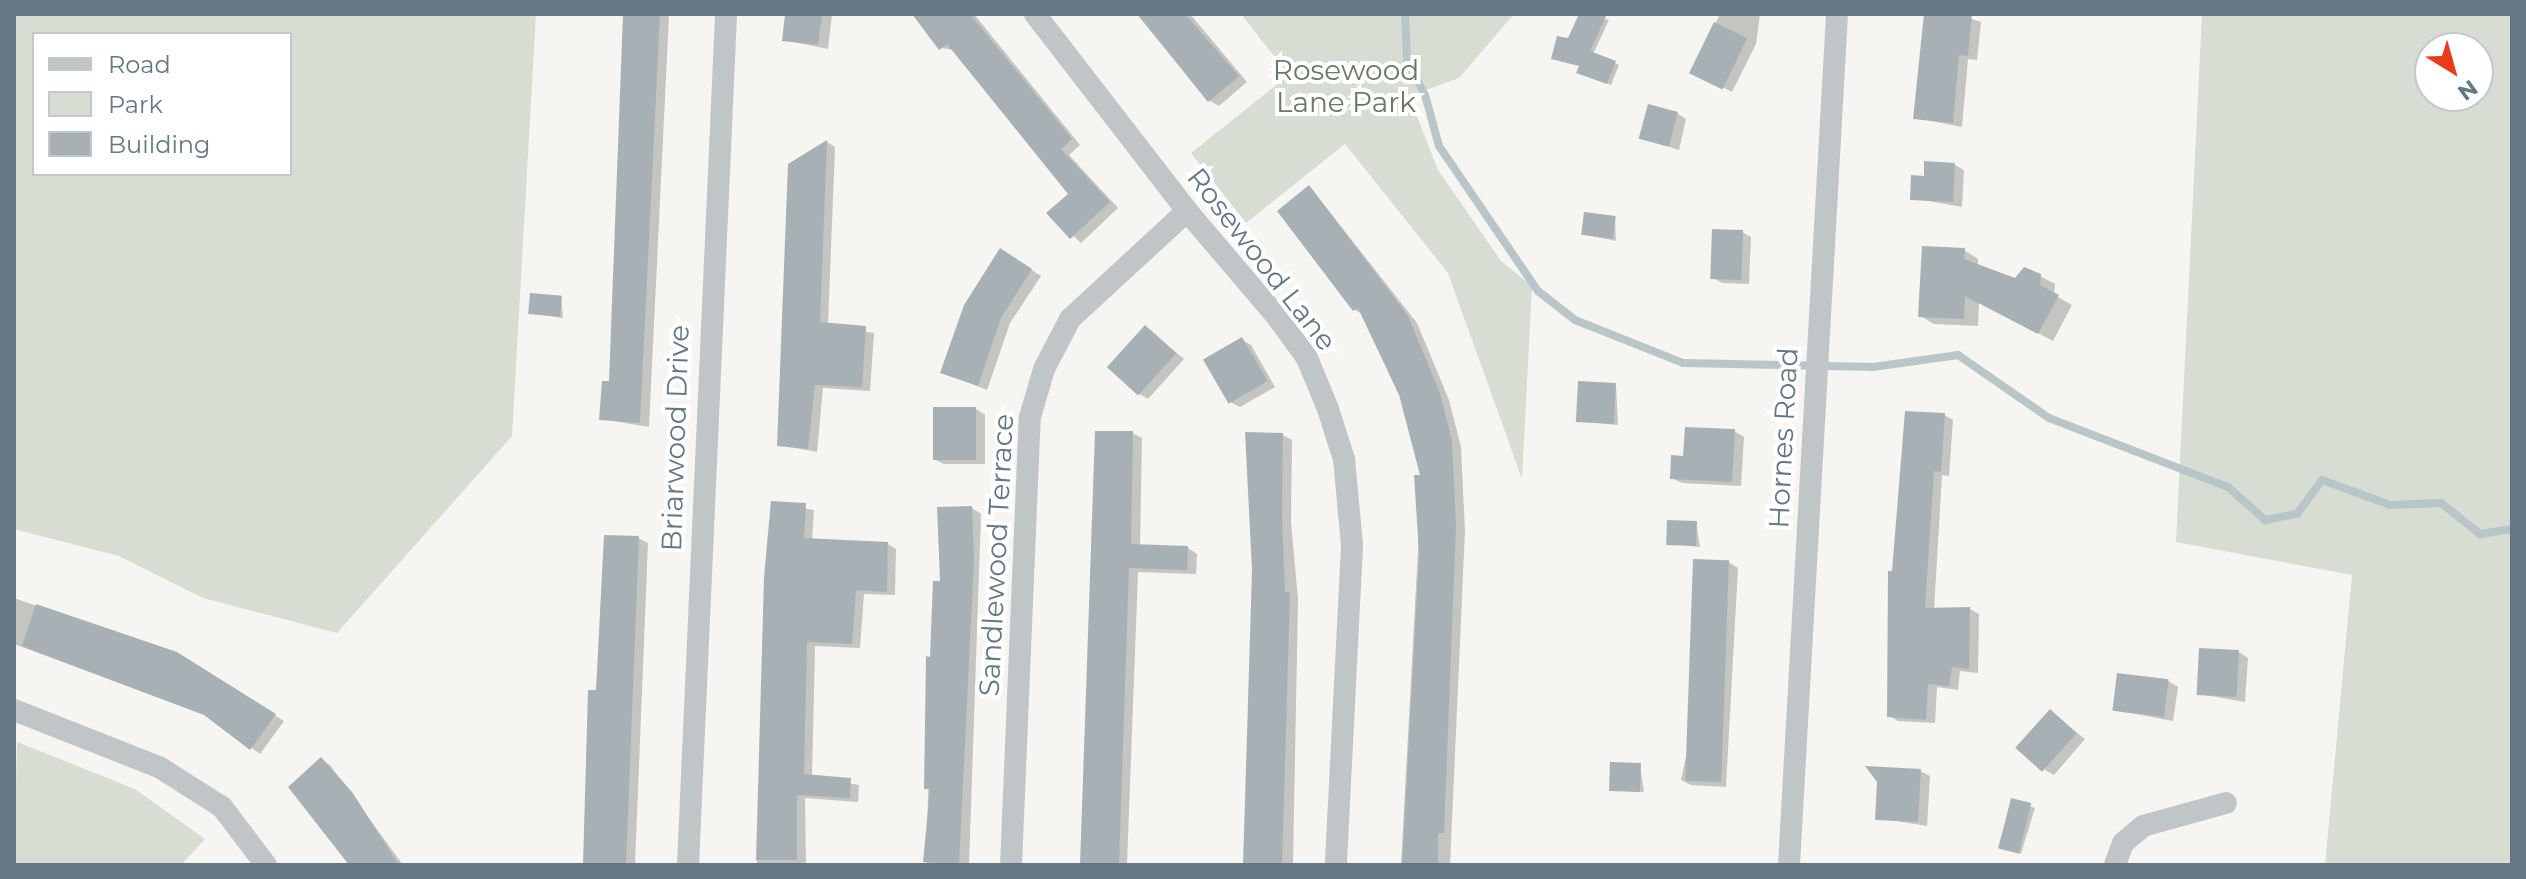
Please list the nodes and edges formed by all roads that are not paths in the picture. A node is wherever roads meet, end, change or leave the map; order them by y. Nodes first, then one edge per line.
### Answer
1 (726, 14) edge
2 (1035, 14) edge
3 (1837, 14) edge
4 (1187, 211) junction
5 (14, 710) edge
6 (2226, 803) dead end
7 (266, 865) edge
8 (688, 865) edge
9 (1011, 865) edge
10 (1336, 865) edge
11 (1789, 865) edge
12 (2115, 865) edge

1 - 8 street, Briarwood Drive
2 - 4 street, Rosewood Lane
3 - 11 street, Hornes Road
4 - 9 street, Sandlewood Terrace
4 - 10 street, Rosewood Lane
5 - 7 street
6 - 12 street

